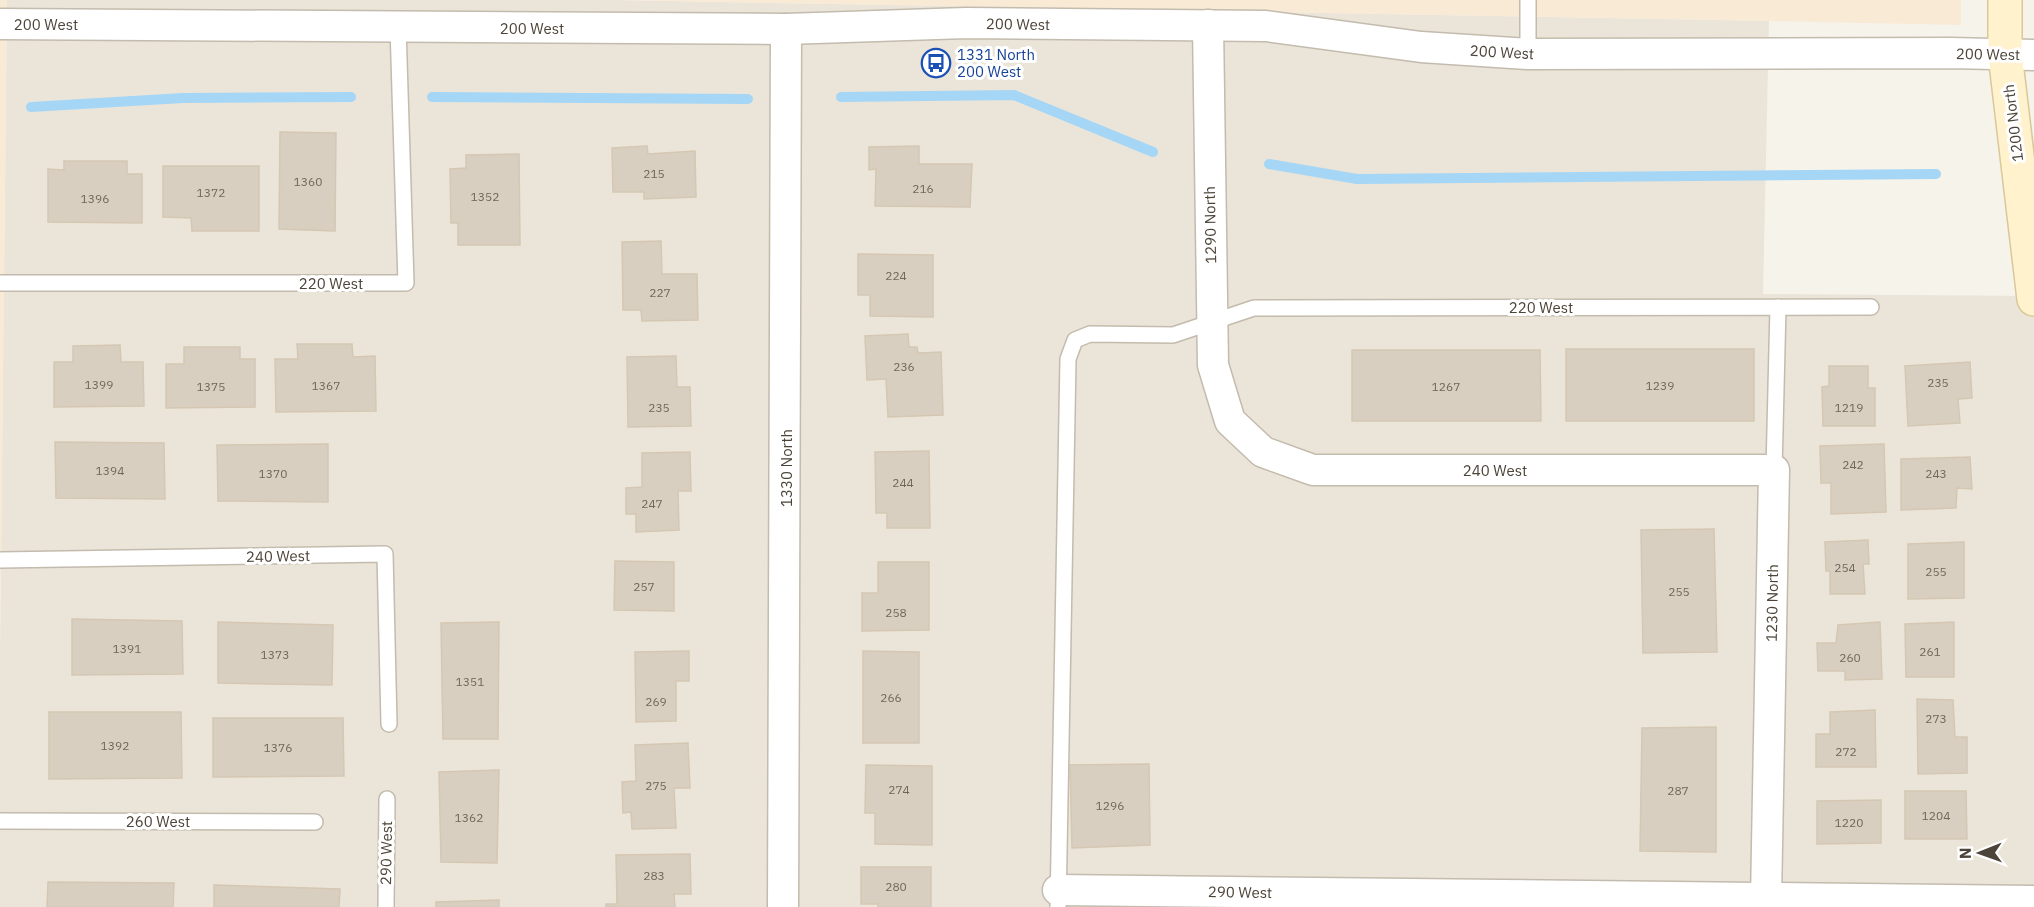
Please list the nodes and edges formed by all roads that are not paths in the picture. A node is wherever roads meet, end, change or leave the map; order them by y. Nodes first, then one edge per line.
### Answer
1 (1528, 0) edge
2 (2005, 0) edge
3 (0, 24) edge
4 (1208, 26) junction
5 (398, 27) junction
6 (786, 29) junction
7 (1528, 54) junction
8 (2019, 54) edge
9 (0, 283) edge
10 (2034, 299) edge
11 (1778, 307) junction
12 (1872, 307) dead end
13 (1212, 321) junction
14 (1230, 422) joint
15 (1774, 470) junction
16 (0, 560) edge
17 (389, 724) dead end
18 (387, 799) dead end
19 (0, 821) edge
20 (315, 822) dead end
21 (1058, 899) edge
22 (1766, 900) junction
23 (2034, 901) edge
24 (386, 907) edge
25 (783, 907) edge

1 - 7 lane
2 - 8 street, 1200 North
3 - 5 street, 200 West
4 - 6 street, 200 West
4 - 7 street, 200 West
4 - 13 street, 1290 North
5 - 6 street, 200 West
5 - 9 lane, 220 West
6 - 25 street, 1330 North
7 - 8 street, 200 West
8 - 10 street, 1200 North
11 - 12 lane, 220 West
11 - 13 lane, 220 West
11 - 15 lane, 1230 North
13 - 14 street, 1290 North
13 - 21 lane, 220 West
14 - 15 street, 240 West
15 - 22 street, 1230 North
16 - 17 lane, 240 West
18 - 24 lane, 290 West
19 - 20 lane, 260 West
21 - 22 street, 290 West
22 - 23 street, 290 West

